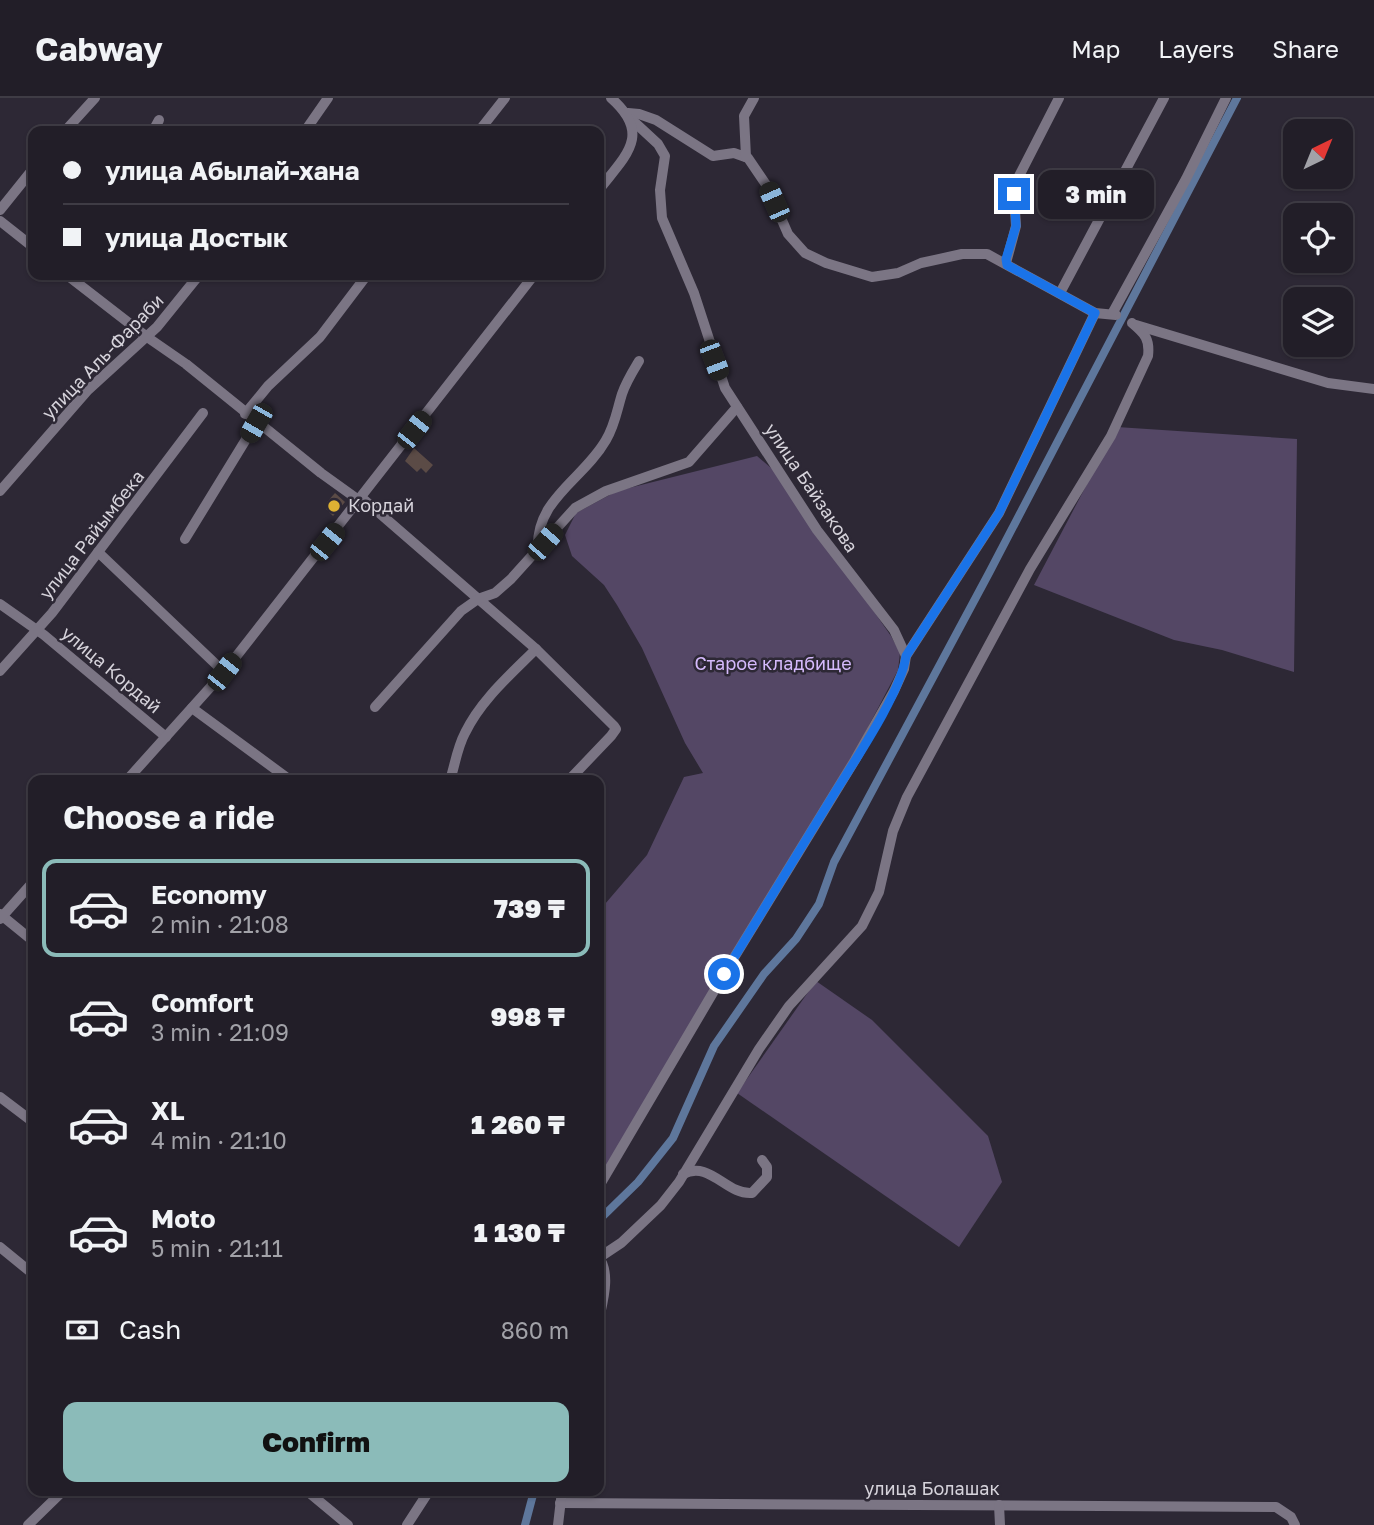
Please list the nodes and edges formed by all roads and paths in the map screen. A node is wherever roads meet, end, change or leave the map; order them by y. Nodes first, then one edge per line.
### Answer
1 (95, 98) edge
2 (328, 98) edge
3 (505, 98) edge
4 (611, 98) edge
5 (754, 98) edge
6 (1059, 98) edge
7 (1164, 98) edge
8 (1226, 98) edge
9 (629, 116) junction
10 (159, 121) dead end
11 (70, 126) edge
12 (156, 126) edge
13 (308, 126) edge
14 (482, 126) edge
15 (746, 157) junction
16 (28, 175) edge
17 (604, 183) edge
18 (0, 209) edge
19 (0, 221) edge
20 (28, 243) edge
21 (1006, 263) junction
22 (74, 280) edge
23 (195, 280) edge
24 (363, 280) edge
25 (530, 280) edge
26 (1060, 293) junction
27 (1095, 313) junction
28 (147, 337) junction
29 (639, 360) dead end
30 (1374, 389) edge
31 (737, 407) junction
32 (203, 413) dead end
33 (245, 414) junction
34 (256, 423) junction
35 (0, 491) edge
36 (361, 499) junction
37 (185, 539) dead end
38 (538, 550) junction
39 (98, 552) junction
40 (478, 599) junction
41 (0, 604) edge
42 (37, 630) junction
43 (536, 649) junction
44 (906, 656) junction
45 (0, 671) edge
46 (224, 672) junction
47 (375, 707) dead end
48 (192, 708) junction
49 (166, 737) junction
50 (132, 775) edge
51 (283, 775) edge
52 (452, 775) edge
53 (574, 775) edge
54 (28, 887) edge
55 (1, 916) edge
56 (28, 938) edge
57 (0, 1097) edge
58 (28, 1118) edge
59 (762, 1160) dead end
60 (683, 1174) junction
61 (604, 1178) edge
62 (0, 1247) edge
63 (604, 1253) edge
64 (604, 1264) edge
65 (28, 1270) edge
66 (604, 1288) edge
67 (58, 1496) edge
68 (313, 1496) edge
69 (426, 1496) edge
70 (561, 1496) edge
71 (560, 1503) junction
72 (999, 1505) junction
73 (28, 1525) edge
74 (348, 1525) edge
75 (407, 1525) edge
76 (558, 1525) edge
77 (1000, 1525) edge
78 (1295, 1525) edge

1 - 11 street
2 - 13 street
3 - 14 street
4 - 9 street, улица Байзакова
5 - 15 street
6 - 21 street
7 - 26 street
8 - 27 street
9 - 15 street
9 - 17 street
9 - 31 street, улица Байзакова
10 - 12 street
15 - 21 street
16 - 18 street
19 - 20 street
21 - 26 street
22 - 28 street
23 - 28 street, улица Аль-Фараби
24 - 33 street
25 - 36 street
26 - 27 street
27 - 44 street
28 - 33 street
28 - 35 street, улица Аль-Фараби
29 - 38 street
30 - 60 street
31 - 38 street
31 - 44 street, улица Байзакова
32 - 39 street, улица Райымбека
33 - 34 street
34 - 36 street
34 - 37 street
36 - 40 street
36 - 46 street
38 - 40 street
39 - 42 street, улица Райымбека
39 - 46 street
40 - 43 street
40 - 47 street
41 - 42 street, улица Кордай
42 - 45 street, улица Райымбека
42 - 49 street, улица Кордай
43 - 52 street
43 - 53 street
44 - 61 street
46 - 48 street
48 - 49 street
48 - 51 street
49 - 50 street
54 - 55 street
55 - 56 street
57 - 58 street
59 - 60 street
60 - 63 street
62 - 65 street
64 - 66 street
67 - 73 street
68 - 74 street
69 - 75 street
70 - 71 street
71 - 72 street, улица Болашак
71 - 76 street
72 - 77 street
72 - 78 street, улица Болашак

